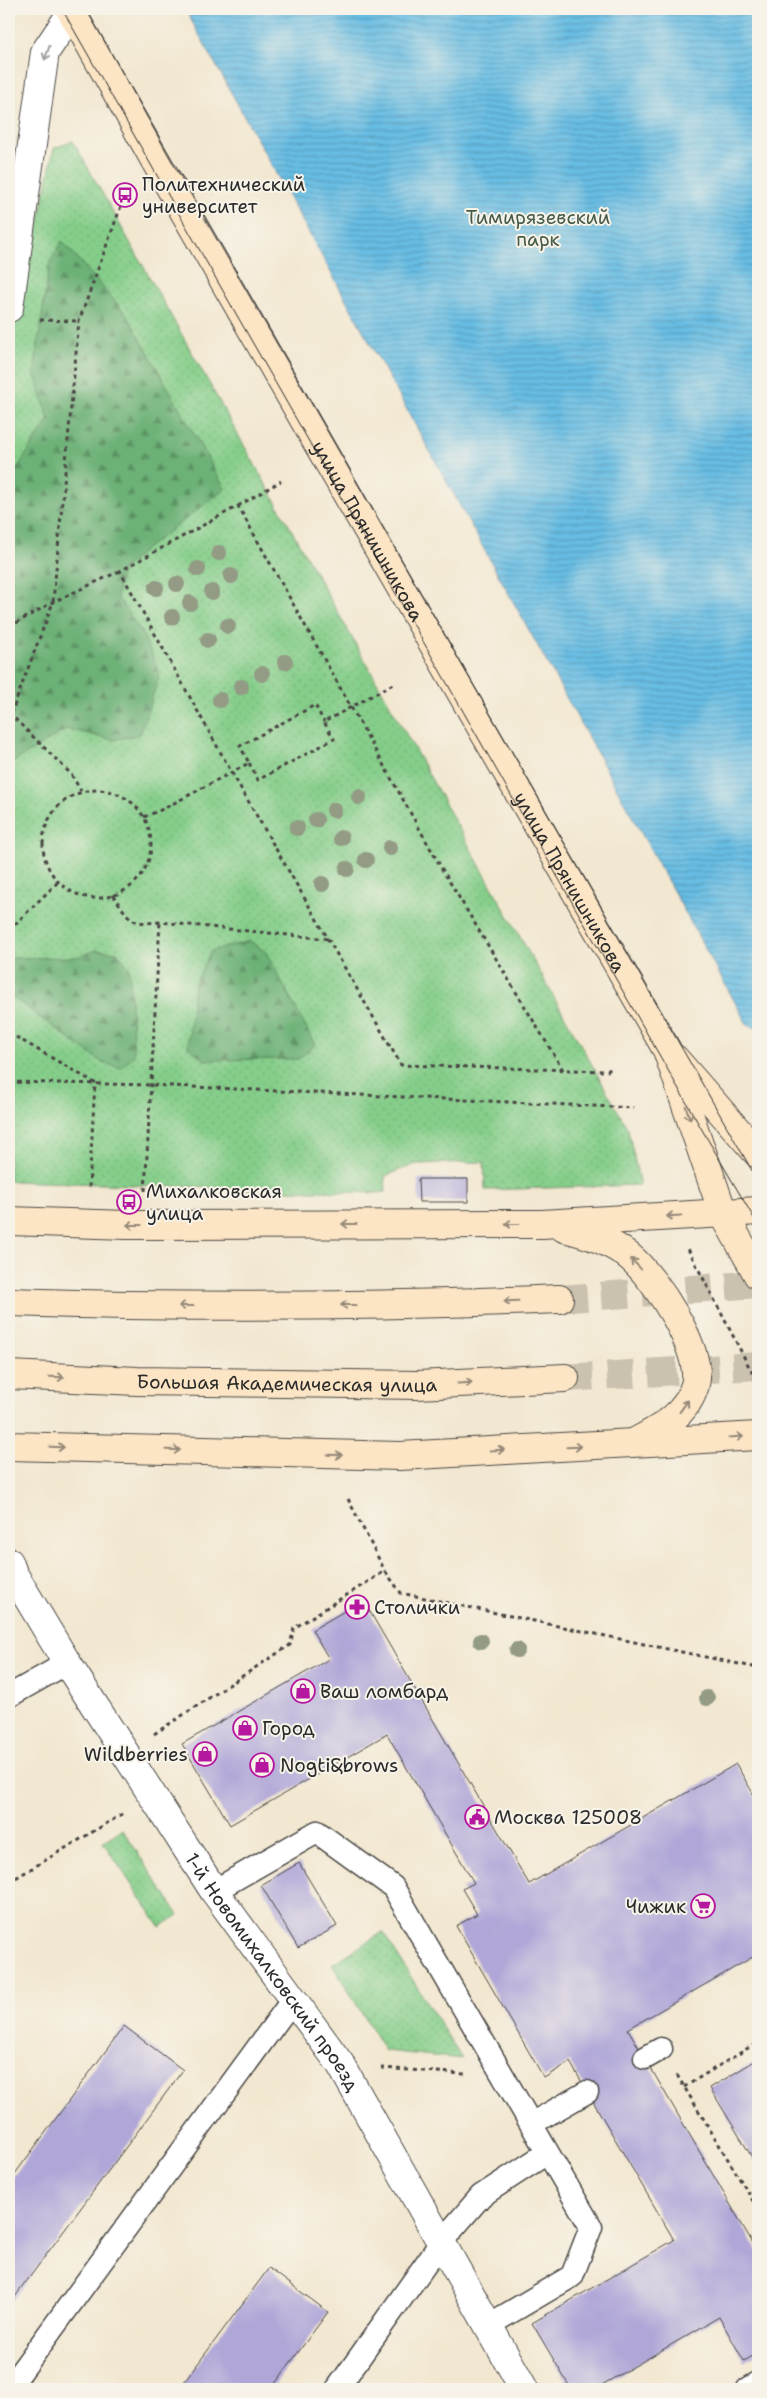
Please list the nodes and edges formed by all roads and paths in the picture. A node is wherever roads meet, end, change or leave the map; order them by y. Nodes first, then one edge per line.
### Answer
1 (71, 10) edge
2 (125, 196) dead end
3 (9, 308) edge
4 (35, 320) dead end
5 (79, 321) junction
6 (281, 481) dead end
7 (238, 506) junction
8 (120, 571) junction
9 (52, 602) junction
10 (9, 626) edge
11 (393, 684) dead end
12 (352, 706) junction
13 (10, 714) edge
14 (324, 722) junction
15 (249, 763) junction
16 (232, 773) junction
17 (82, 791) junction
18 (144, 817) junction
19 (58, 882) junction
20 (113, 895) junction
21 (160, 922) junction
22 (9, 930) edge
23 (328, 939) junction
24 (9, 1033) edge
25 (667, 1050) junction
26 (612, 1068) dead end
27 (563, 1070) junction
28 (9, 1082) edge
29 (95, 1083) junction
30 (151, 1085) junction
31 (634, 1108) dead end
32 (758, 1154) edge
33 (89, 1188) dead end
34 (145, 1191) dead end
35 (758, 1211) edge
36 (722, 1213) junction
37 (9, 1221) edge
38 (542, 1224) junction
39 (684, 1242) dead end
40 (758, 1275) edge
41 (559, 1299) tunnel mouth
42 (9, 1302) edge
43 (9, 1376) edge
44 (565, 1378) tunnel mouth
45 (758, 1384) edge
46 (758, 1436) edge
47 (632, 1444) junction
48 (9, 1446) edge
49 (348, 1499) dead end
50 (9, 1562) edge
51 (385, 1571) junction
52 (67, 1663) junction
53 (758, 1668) edge
54 (9, 1696) edge
55 (124, 1754) junction
56 (152, 1796) junction
57 (9, 1882) edge
58 (214, 1891) junction
59 (294, 1998) junction
60 (758, 2042) edge
61 (341, 2065) junction
62 (504, 2077) junction
63 (587, 2092) dead end
64 (531, 2124) junction
65 (548, 2153) junction
66 (758, 2209) edge
67 (442, 2242) junction
68 (489, 2325) junction
69 (758, 2383) edge
70 (9, 2388) edge
71 (337, 2389) edge
72 (524, 2389) edge
73 (748, 2389) edge

1 -> 3 street, улица Прянишникова
1 - 25 main road, улица Прянишникова
2 - 5 path
4 - 5 path
5 - 9 path
6 - 7 path
7 - 8 path
7 - 12 path
8 - 9 path
8 - 16 path
9 - 10 path
9 - 13 path
11 - 12 path
12 - 14 path
12 - 27 path
13 - 17 path
14 - 15 path
14 - 15 path
15 - 16 path
16 - 18 path
16 - 23 path
17 - 18 path
17 - 19 path
18 - 20 path
19 - 20 path
19 - 22 path
20 - 21 path
21 - 23 path
21 - 30 path
23 - 27 path
24 - 29 path
25 - 32 main road, улица Прянишникова
25 -> 36 main road, улица Прянишникова
26 - 27 path
28 - 29 path
29 - 30 path
29 - 33 path
30 - 31 path
30 - 34 path
35 - 36 main road
36 -> 38 main road
36 - 40 main road, улица Прянишникова
38 -> 37 main road
47 -> 38 main road
39 - 45 path
41 -> 42 main road
43 -> 44 main road, Большая Академическая улица
47 -> 46 main road
48 -> 47 main road
49 - 51 path
50 - 52 street, 1-й Новомихалковский проезд
51 - 53 path
51 - 55 path
52 - 54 lane
52 - 55 street, 1-й Новомихалковский проезд
55 - 56 street, 1-й Новомихалковский проезд
56 - 57 path
56 - 58 street, 1-й Новомихалковский проезд
58 - 59 street, 1-й Новомихалковский проезд
58 - 62 lane
59 - 61 street, 1-й Новомихалковский проезд
59 - 70 lane
60 - 66 path
61 - 62 path
61 - 67 street, 1-й Новомихалковский проезд
62 - 64 lane
63 - 64 lane
64 - 65 lane
65 - 67 lane
65 - 68 lane
67 - 68 street, 1-й Новомихалковский проезд
67 - 71 lane
68 - 72 street, 1-й Новомихалковский проезд
69 - 73 lane

